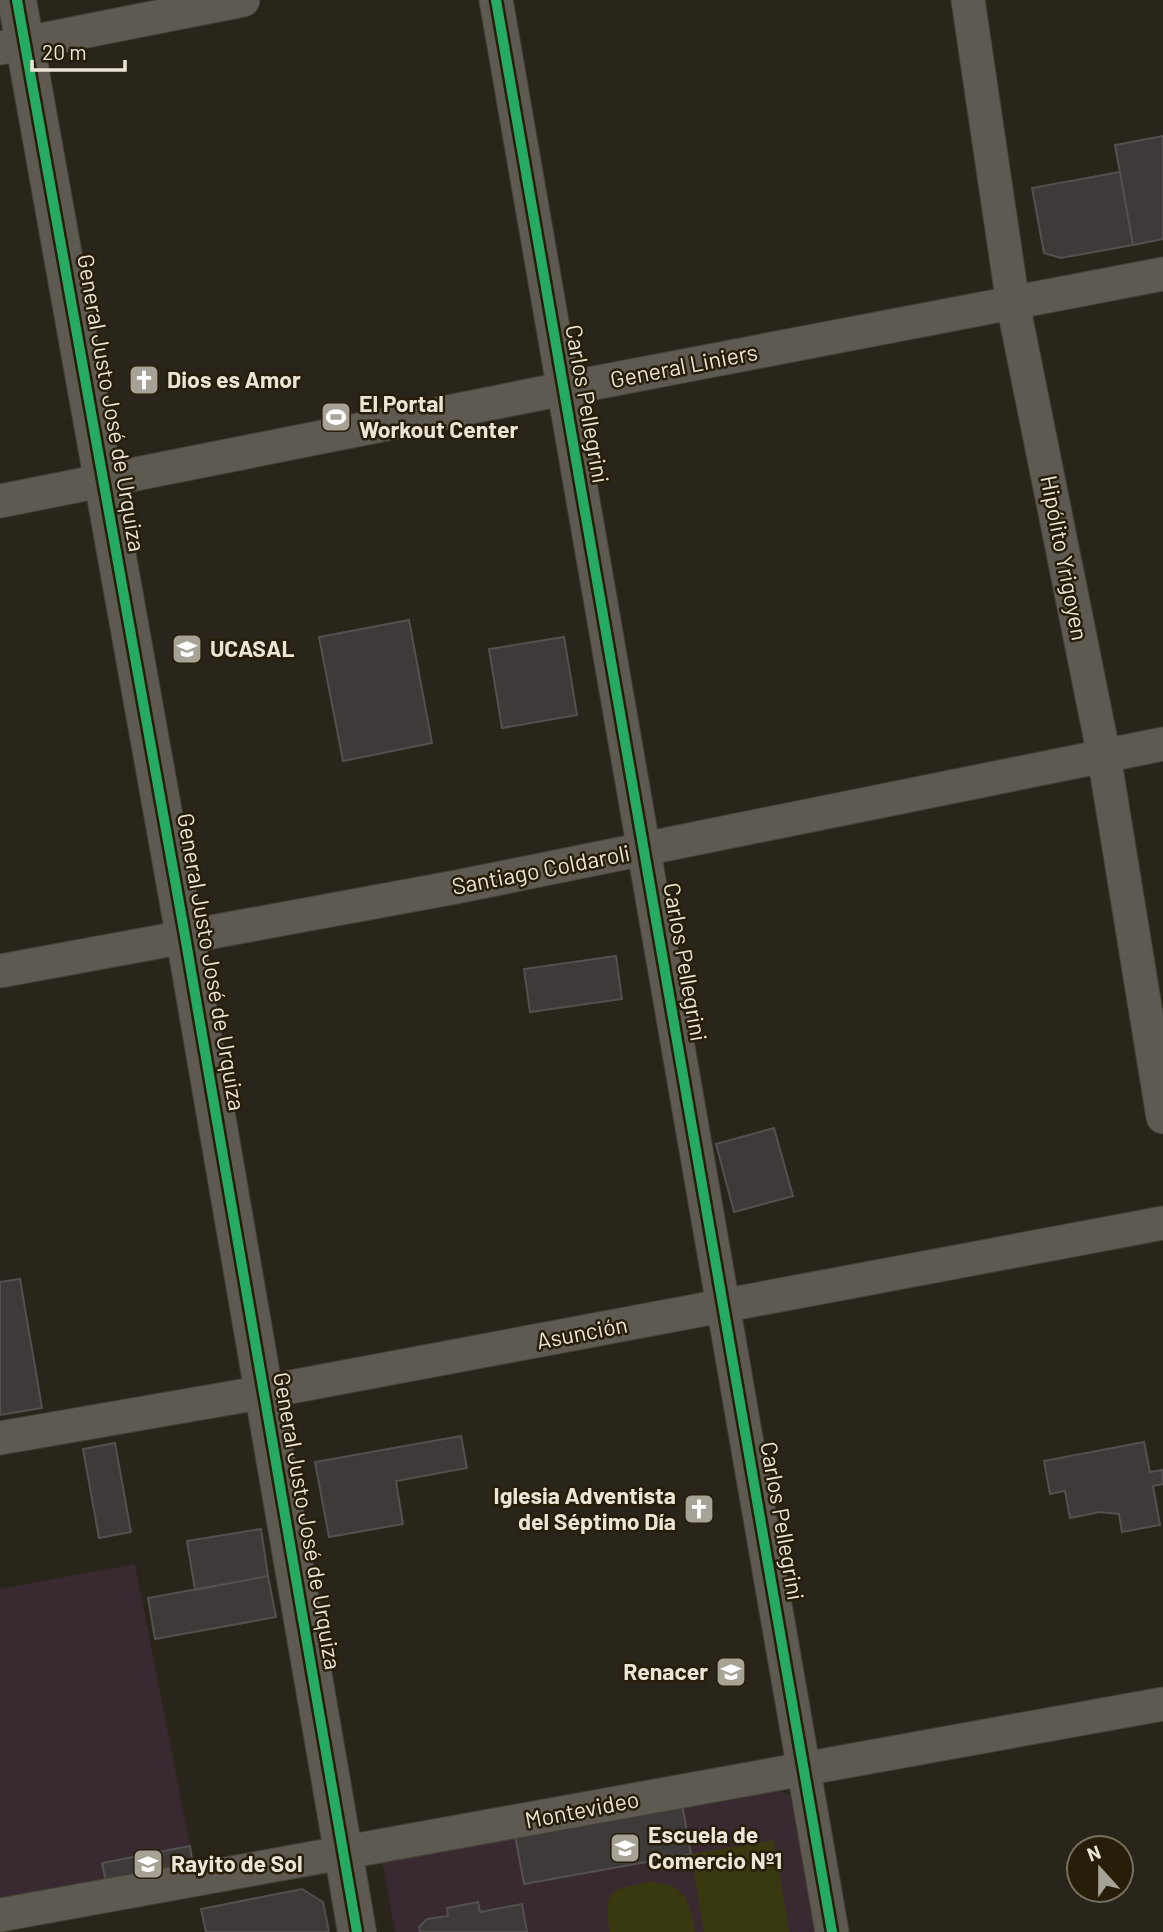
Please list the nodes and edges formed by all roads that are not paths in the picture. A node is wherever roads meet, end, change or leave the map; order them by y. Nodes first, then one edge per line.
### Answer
1 (17, 0) edge
2 (243, 0) edge
3 (496, 0) edge
4 (968, 0) edge
5 (12, 46) edge
6 (1163, 274) edge
7 (1013, 304) junction
8 (563, 389) junction
9 (104, 481) junction
10 (0, 501) edge
11 (1163, 744) edge
12 (1104, 756) junction
13 (644, 849) junction
14 (185, 936) junction
15 (0, 971) edge
16 (1163, 1116) edge
17 (1163, 1223) edge
18 (723, 1306) junction
19 (264, 1392) junction
20 (0, 1438) edge
21 (1163, 1704) edge
22 (804, 1768) junction
23 (343, 1856) junction
24 (0, 1915) edge
25 (357, 1932) edge
26 (832, 1932) edge

1 - 5 street, General Justo José de Urquiza
2 - 5 street
3 - 8 street, Carlos Pellegrini
4 - 7 street, Hipólito Yrigoyen
5 - 9 street, General Justo José de Urquiza
6 - 7 street, General Liniers
7 - 8 street, General Liniers
7 - 12 street, Hipólito Yrigoyen
8 - 9 street, General Liniers
8 - 13 street, Carlos Pellegrini
9 - 10 street, General Liniers
9 - 14 street, General Justo José de Urquiza
11 - 12 street, Santiago Coldaroli
12 - 13 street, Santiago Coldaroli
12 - 16 street, Hipólito Yrigoyen
13 - 14 street, Santiago Coldaroli
13 - 18 street, Carlos Pellegrini
14 - 15 street, Santiago Coldaroli
14 - 19 street, General Justo José de Urquiza
17 - 18 street, Asunción
18 - 19 street, Asunción
18 - 22 street, Carlos Pellegrini
19 - 20 street, Asunción
19 - 23 street, General Justo José de Urquiza
21 - 22 street, Montevideo
22 - 23 street, Montevideo
22 - 26 street, Carlos Pellegrini
23 - 24 street, Montevideo
23 - 25 street, General Justo José de Urquiza

